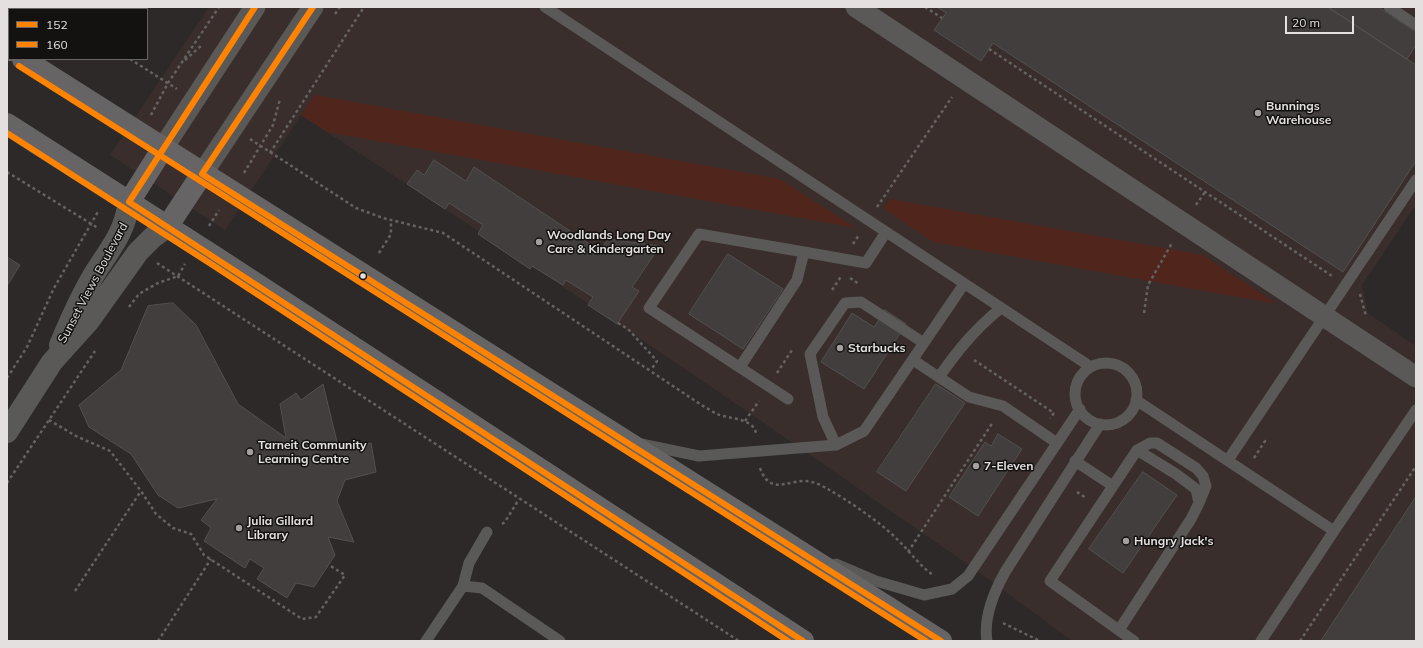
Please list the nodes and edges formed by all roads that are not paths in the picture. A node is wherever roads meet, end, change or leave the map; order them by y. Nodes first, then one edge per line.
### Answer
1 (255, 7) edge
2 (313, 7) edge
3 (545, 7) edge
4 (856, 7) edge
5 (1389, 7) edge
6 (1416, 25) edge
7 (25, 60) edge
8 (7, 124) edge
9 (163, 148) junction
10 (202, 174) junction
11 (1416, 180) edge
12 (129, 202) junction
13 (167, 227) junction
14 (886, 232) junction
15 (804, 252) junction
16 (964, 284) junction
17 (1001, 308) junction
18 (1325, 316) junction
19 (924, 343) junction
20 (913, 360) junction
21 (52, 362) junction
22 (1091, 367) junction
23 (740, 368) junction
24 (939, 377) junction
25 (1416, 377) edge
26 (788, 399) dead end
27 (1136, 400) junction
28 (1080, 409) junction
29 (1416, 410) edge
30 (1100, 424) junction
31 (7, 432) edge
32 (625, 441) junction
33 (1057, 443) junction
34 (836, 445) junction
35 (1137, 450) junction
36 (1228, 460) junction
37 (1076, 461) junction
38 (1113, 486) junction
39 (1199, 503) junction
40 (1334, 531) junction
41 (487, 532) road end
42 (782, 540) junction
43 (463, 586) junction
44 (1119, 630) junction
45 (426, 641) edge
46 (560, 641) edge
47 (803, 641) edge
48 (941, 641) edge
49 (987, 641) edge
50 (1134, 641) edge
51 (1261, 641) edge

1 - 9 street
2 - 10 street
3 - 14 lane
4 - 18 street
5 - 6 lane
7 - 9 highway
8 - 12 highway
9 - 10 highway
9 - 12 highway
10 - 13 highway
10 - 32 highway
11 - 18 lane
12 - 13 highway
12 - 21 street, Sunset Views Boulevard
13 - 21 street, Sunset Views Boulevard
13 - 47 highway
14 - 15 lane
14 - 16 lane
15 - 23 lane
15 - 23 lane
16 - 17 lane
16 - 19 lane
17 - 22 lane
17 - 24 lane
18 - 25 street
18 - 36 lane
19 - 20 lane
19 - 34 lane
20 - 24 lane
20 - 34 lane
21 - 31 street, Sunset Views Boulevard
22 - 27 lane
22 - 28 lane
23 - 26 lane
24 - 33 lane
27 - 30 lane
27 - 36 lane
28 - 30 lane
28 - 33 lane
29 - 40 lane
30 - 37 lane
32 - 34 lane
32 - 42 highway
33 - 42 lane
35 - 38 lane
35 - 39 lane
35 - 39 lane
36 - 40 lane
37 - 38 lane
37 - 49 lane
38 - 44 lane
39 - 44 lane
40 - 51 lane
41 - 43 lane
42 - 48 highway
43 - 45 lane
43 - 46 lane
44 - 50 lane

